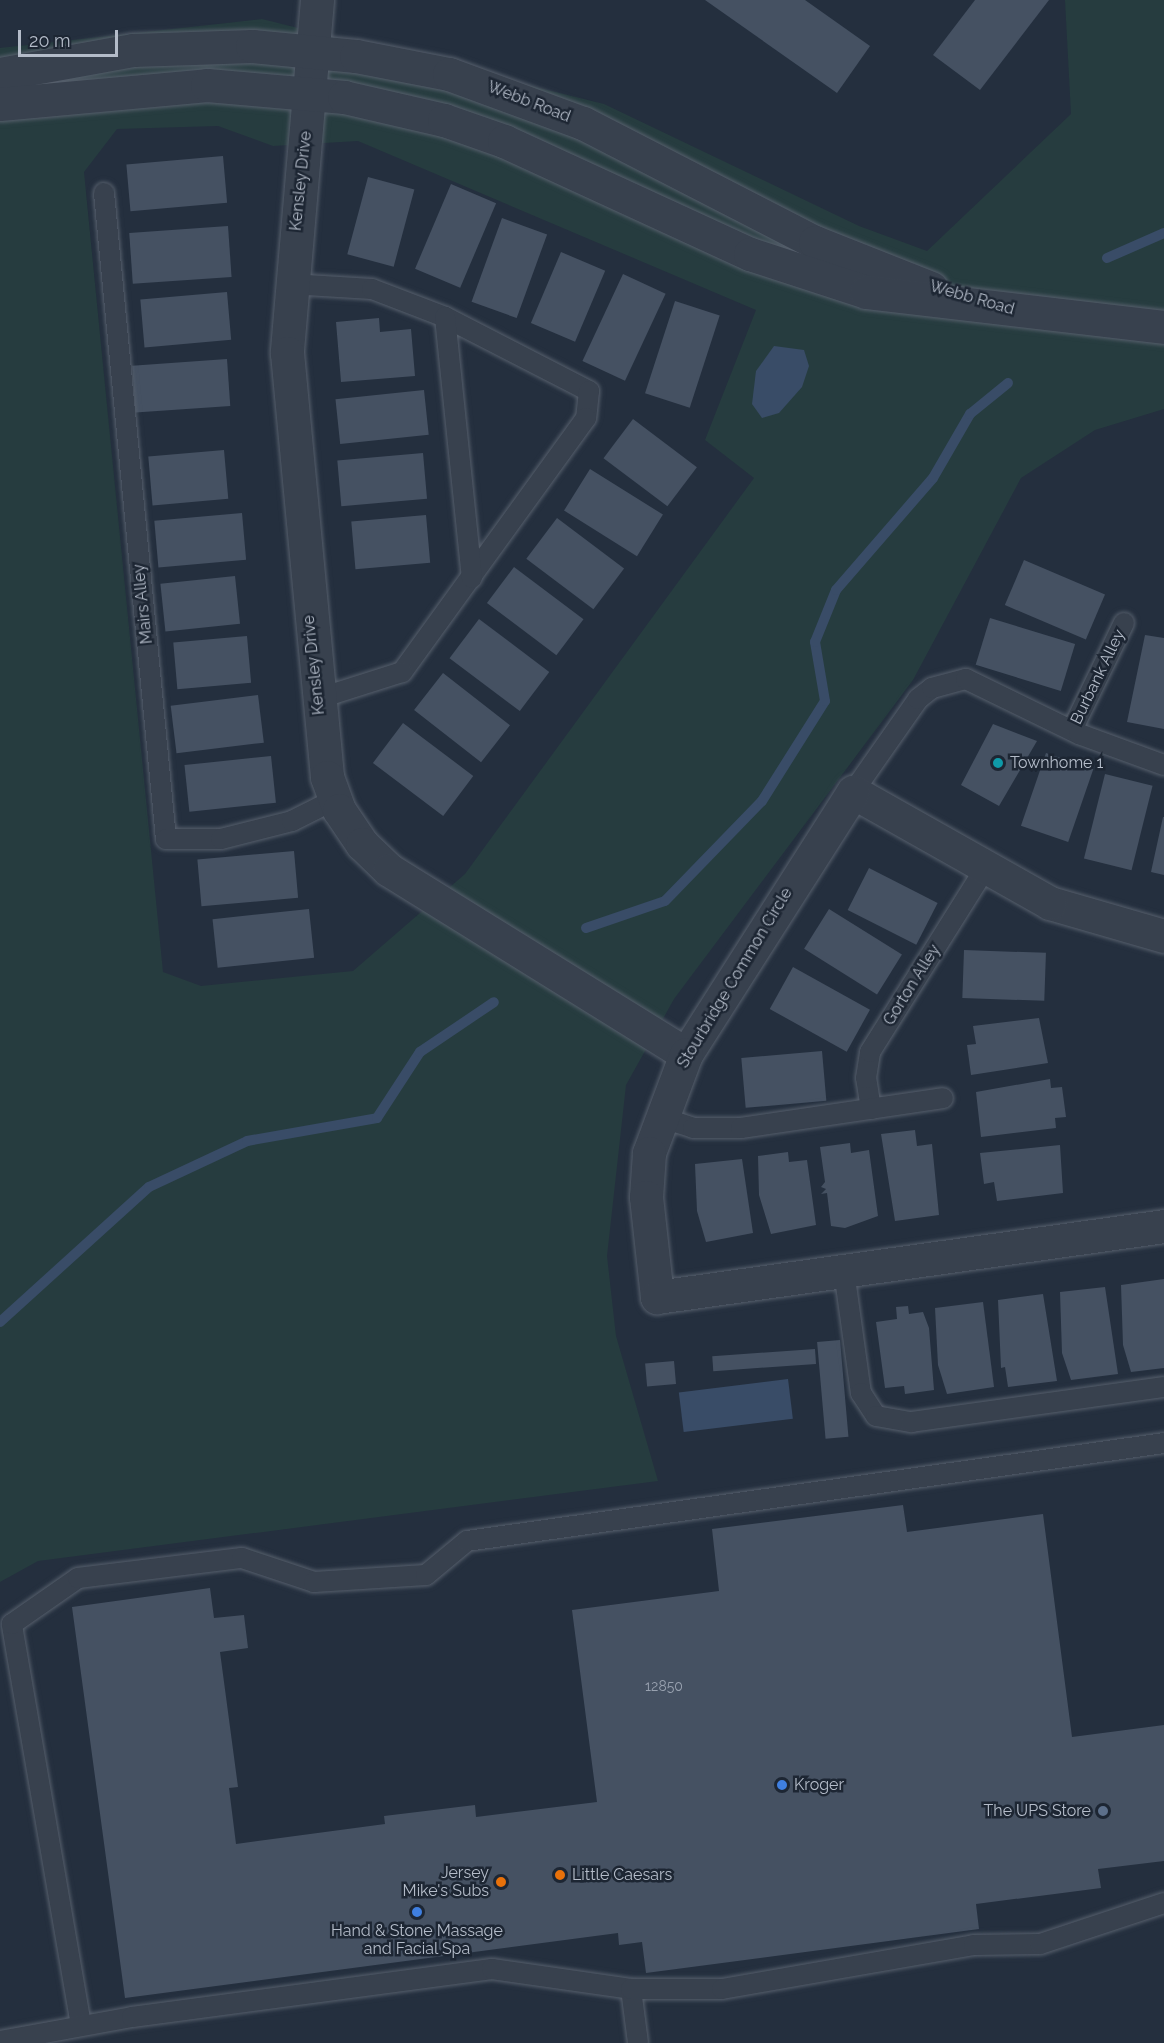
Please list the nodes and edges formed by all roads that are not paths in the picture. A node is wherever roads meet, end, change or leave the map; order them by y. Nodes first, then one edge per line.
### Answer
1 (316, 0) edge
2 (313, 51) junction
3 (0, 74) edge
4 (311, 92) junction
5 (0, 104) edge
6 (104, 193) dead end
7 (290, 284) junction
8 (1022, 312) junction
9 (446, 317) junction
10 (1164, 327) edge
11 (471, 578) junction
12 (1124, 623) dead end
13 (317, 699) junction
14 (1072, 730) junction
15 (1164, 765) edge
16 (853, 792) junction
17 (336, 799) junction
18 (984, 870) junction
19 (1164, 936) edge
20 (686, 1054) junction
21 (943, 1098) dead end
22 (871, 1109) junction
23 (660, 1117) junction
24 (1164, 1226) edge
25 (844, 1271) junction
26 (1164, 1387) edge
27 (1164, 1443) edge
28 (6, 1626) edge
29 (1164, 1902) edge
30 (631, 1989) junction
31 (81, 2025) junction
32 (0, 2041) edge
33 (638, 2043) edge

1 - 2 street, Kensley Drive
2 - 3 street, Webb Road
2 - 4 street, Kensley Drive
2 - 8 street, Webb Road
4 - 5 street, Webb Road
4 - 7 street, Kensley Drive
4 - 8 street, Webb Road
6 - 17 lane, Mairs Alley
7 - 9 lane
7 - 13 street, Kensley Drive
8 - 10 street, Webb Road
9 - 11 lane
9 - 11 lane
11 - 13 lane
12 - 14 lane, Burbank Alley
13 - 17 street, Kensley Drive
14 - 15 lane, Burbank Alley
14 - 16 lane, Burbank Alley
16 - 18 street
16 - 20 street, Stourbridge Common Circle
17 - 20 street, Kensley Drive
18 - 19 street
18 - 22 lane, Gorton Alley
20 - 23 street, Stourbridge Common Circle
21 - 22 lane
22 - 23 lane
23 - 25 street, Stourbridge Common Circle
24 - 25 street, Stourbridge Common Circle
25 - 26 lane
27 - 28 lane
28 - 31 lane
29 - 30 lane
30 - 31 lane
30 - 33 lane
31 - 32 lane

